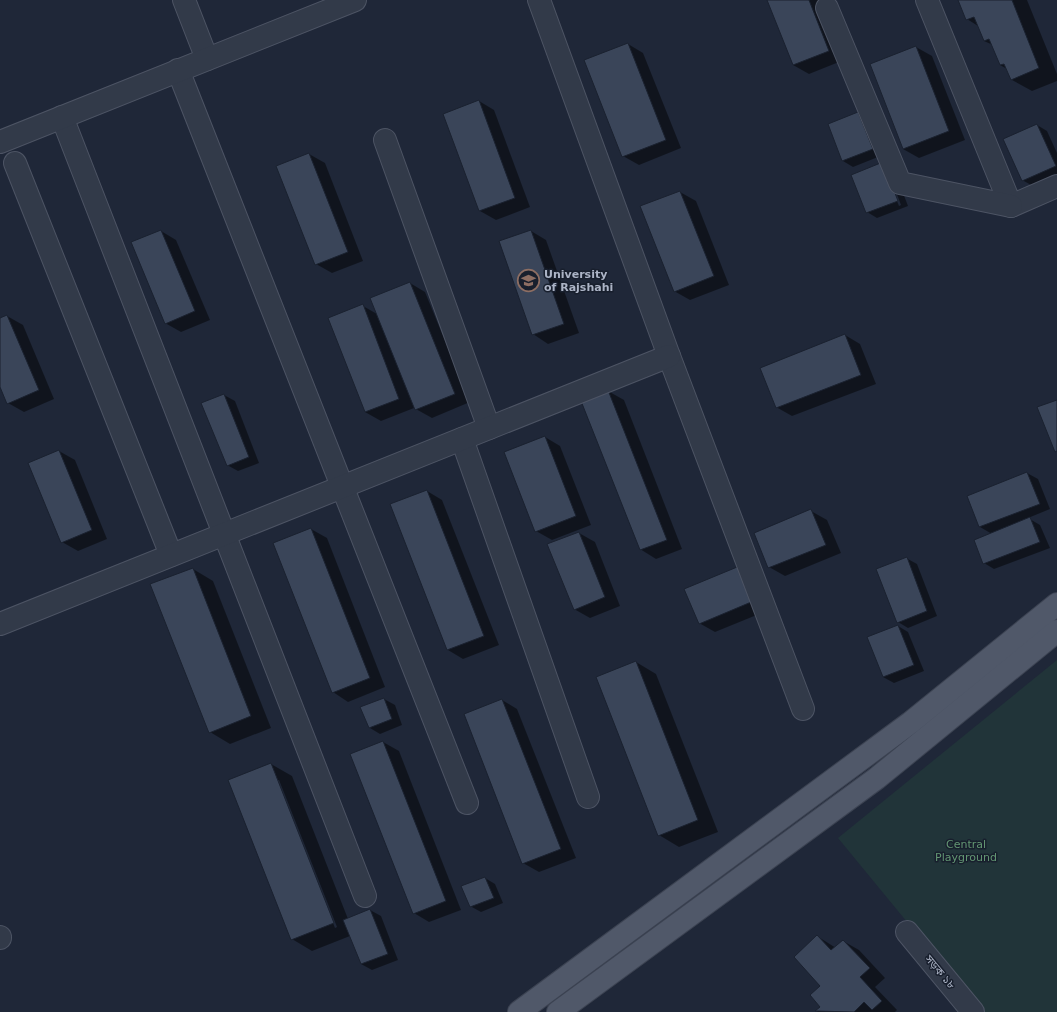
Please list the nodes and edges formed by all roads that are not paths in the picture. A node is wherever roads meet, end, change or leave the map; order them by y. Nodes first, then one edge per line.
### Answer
1 (184, 0) edge
2 (355, 0) edge
3 (538, 0) edge
4 (927, 0) edge
5 (827, 8) dead end
6 (207, 58) junction
7 (178, 70) junction
8 (62, 117) junction
9 (385, 140) dead end
10 (0, 142) edge
11 (15, 163) dead end
12 (1057, 186) edge
13 (1011, 206) junction
14 (669, 356) junction
15 (489, 428) junction
16 (462, 439) junction
17 (342, 486) junction
18 (224, 534) junction
19 (171, 555) junction
20 (1057, 604) edge
21 (0, 624) edge
22 (1057, 631) edge
23 (803, 709) dead end
24 (588, 797) dead end
25 (467, 803) dead end
26 (365, 896) dead end
27 (907, 932) dead end
28 (519, 1012) edge
29 (558, 1012) edge
30 (973, 1012) edge

1 - 6 street
2 - 6 street
3 - 14 street
4 - 13 street
5 - 13 street
6 - 7 street
7 - 8 street
7 - 17 street
8 - 10 street
8 - 18 street
9 - 15 street
11 - 19 street
12 - 13 street
14 - 15 street
14 - 23 street
15 - 16 street
16 - 17 street
16 - 24 street
17 - 18 street
17 - 25 street
18 - 19 street
18 - 26 street
19 - 21 street
20 - 28 main road
22 - 29 main road
27 - 30 street, সড়ক ১৮

